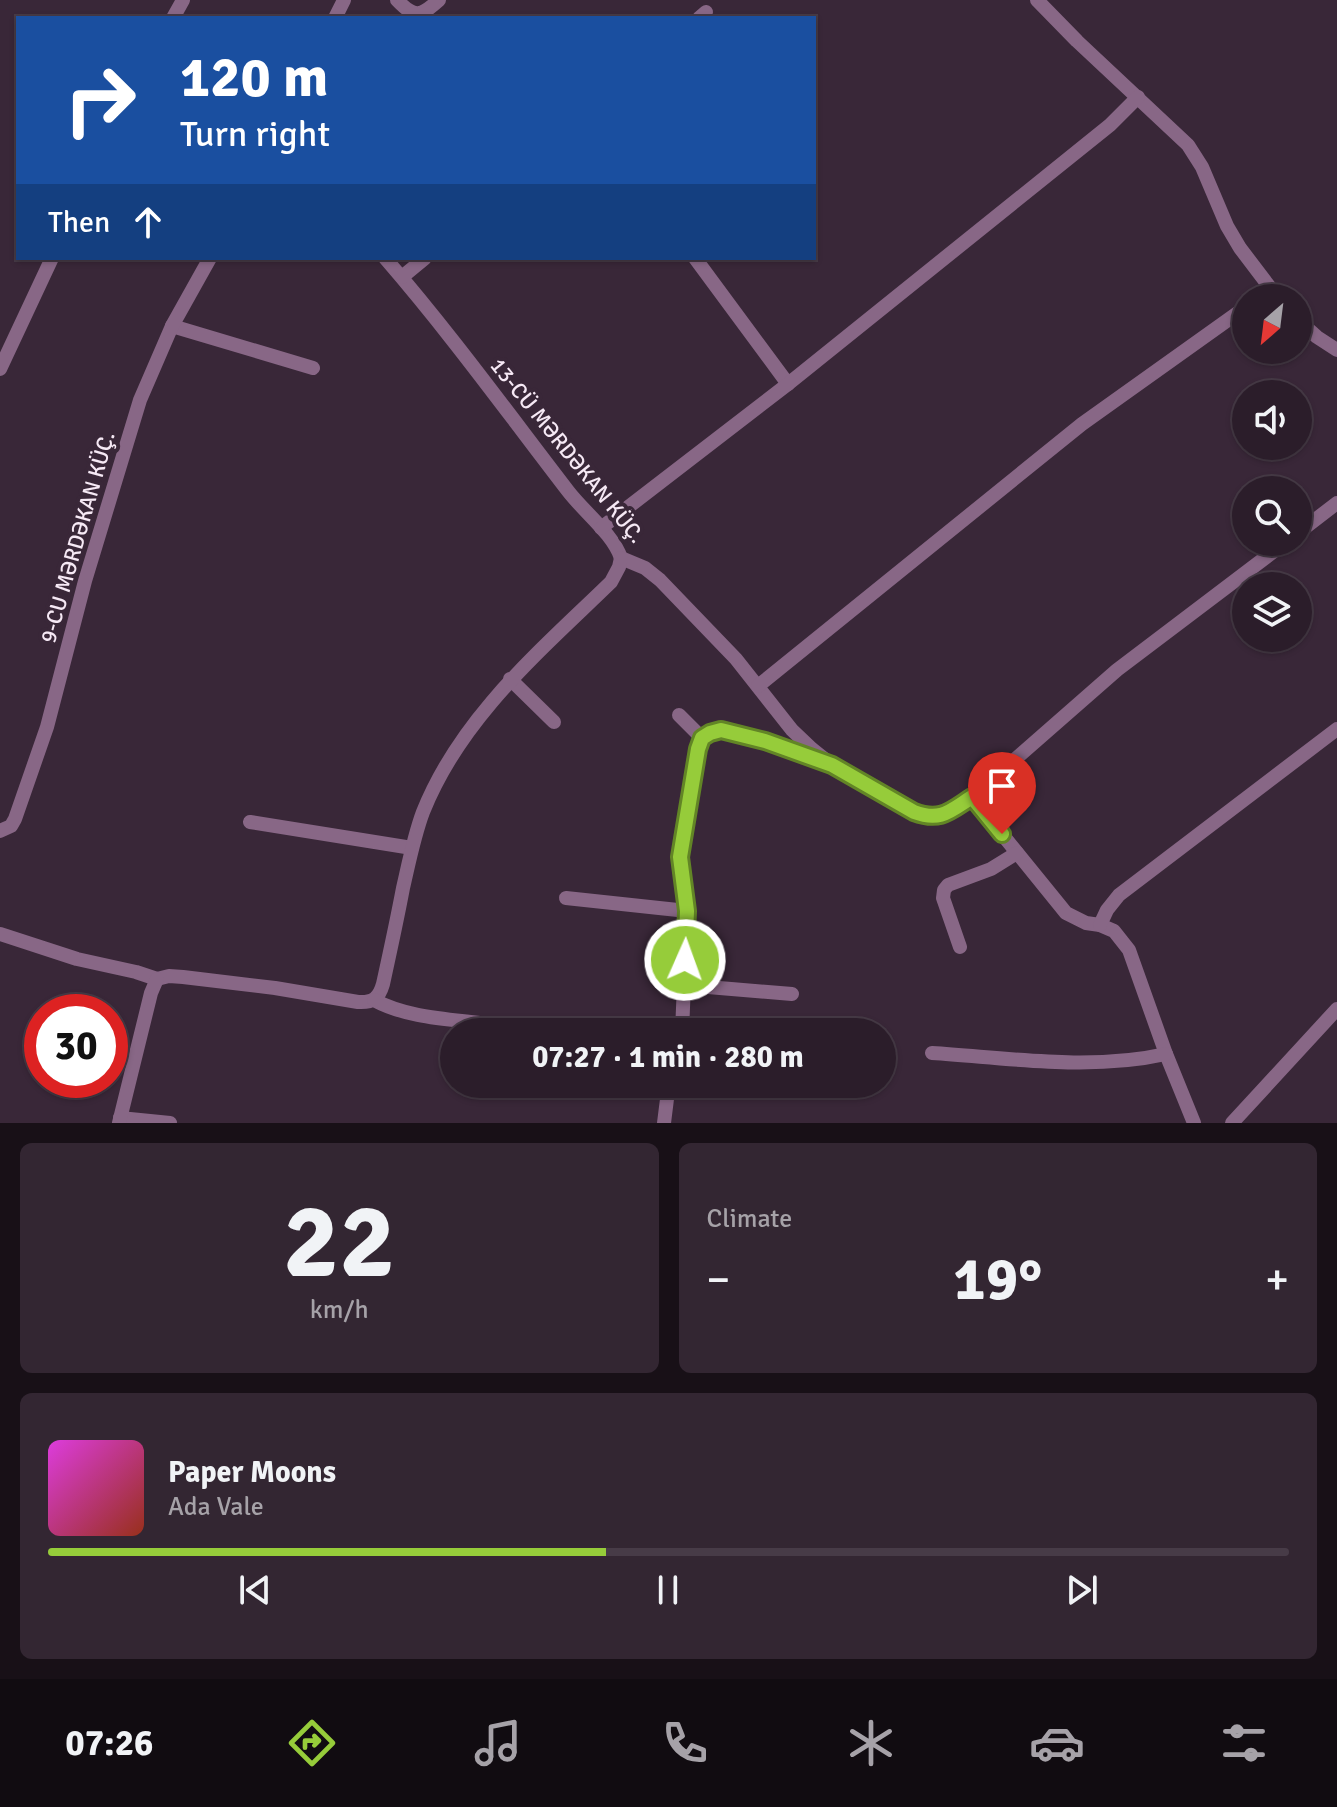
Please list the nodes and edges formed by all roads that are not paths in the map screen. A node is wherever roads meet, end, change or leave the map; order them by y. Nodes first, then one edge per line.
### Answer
1 (397, 0) edge
2 (439, 0) edge
3 (1037, 0) edge
4 (1138, 97) junction
5 (51, 260) edge
6 (209, 260) edge
7 (387, 260) edge
8 (423, 260) edge
9 (696, 260) edge
10 (402, 277) junction
11 (1262, 284) edge
12 (1232, 317) edge
13 (172, 326) junction
14 (1312, 333) edge
15 (1337, 350) edge
16 (313, 368) dead end
17 (0, 369) edge
18 (788, 384) junction
19 (1337, 503) edge
20 (1312, 522) edge
21 (601, 528) junction
22 (1268, 556) edge
23 (621, 558) junction
24 (510, 679) junction
25 (758, 686) junction
26 (679, 715) dead end
27 (781, 718) junction
28 (554, 722) dead end
29 (1337, 729) edge
30 (702, 738) junction
31 (765, 741) junction
32 (832, 765) junction
33 (972, 797) junction
34 (250, 822) dead end
35 (0, 831) edge
36 (412, 848) junction
37 (1017, 853) junction
38 (566, 898) dead end
39 (687, 911) junction
40 (1100, 925) junction
41 (0, 934) edge
42 (960, 947) dead end
43 (157, 979) junction
44 (684, 985) junction
45 (792, 994) dead end
46 (374, 1000) junction
47 (1337, 1009) edge
48 (444, 1018) edge
49 (683, 1018) edge
50 (932, 1053) dead end
51 (1166, 1054) junction
52 (667, 1098) edge
53 (120, 1120) edge
54 (170, 1123) edge
55 (664, 1123) edge
56 (1194, 1123) edge
57 (1232, 1123) edge

1 - 2 street
3 - 4 street
4 - 11 street
4 - 18 street
5 - 17 street
6 - 13 street, 9-CU MƏRDƏKAN KÜÇ.
7 - 10 street, 13-CÜ MƏRDƏKAN KÜÇ.
8 - 10 street
9 - 18 street
10 - 21 street, 13-CÜ MƏRDƏKAN KÜÇ.
12 - 25 street
13 - 16 street
13 - 35 street, 9-CU MƏRDƏKAN KÜÇ.
14 - 15 street
18 - 21 street
19 - 20 street
21 - 23 street, 13-CÜ MƏRDƏKAN KÜÇ.
22 - 33 street
23 - 24 street
23 - 25 street, 13-CÜ MƏRDƏKAN KÜÇ.
24 - 28 street
24 - 36 street
25 - 27 street, 13-CÜ MƏRDƏKAN KÜÇ.
26 - 30 street
27 - 31 street
27 - 32 street, 13-CÜ MƏRDƏKAN KÜÇ.
29 - 40 street
30 - 31 street
30 - 39 street
31 - 32 street
32 - 33 street, 13-CÜ MƏRDƏKAN KÜÇ.
33 - 37 street
34 - 36 street
36 - 46 street
37 - 40 street
37 - 42 street
38 - 39 street
39 - 44 street
40 - 51 street
41 - 43 street
43 - 46 street
43 - 53 street
44 - 45 street
44 - 49 street
46 - 48 street
47 - 57 street
50 - 51 street
51 - 56 street
52 - 55 street
53 - 54 street

